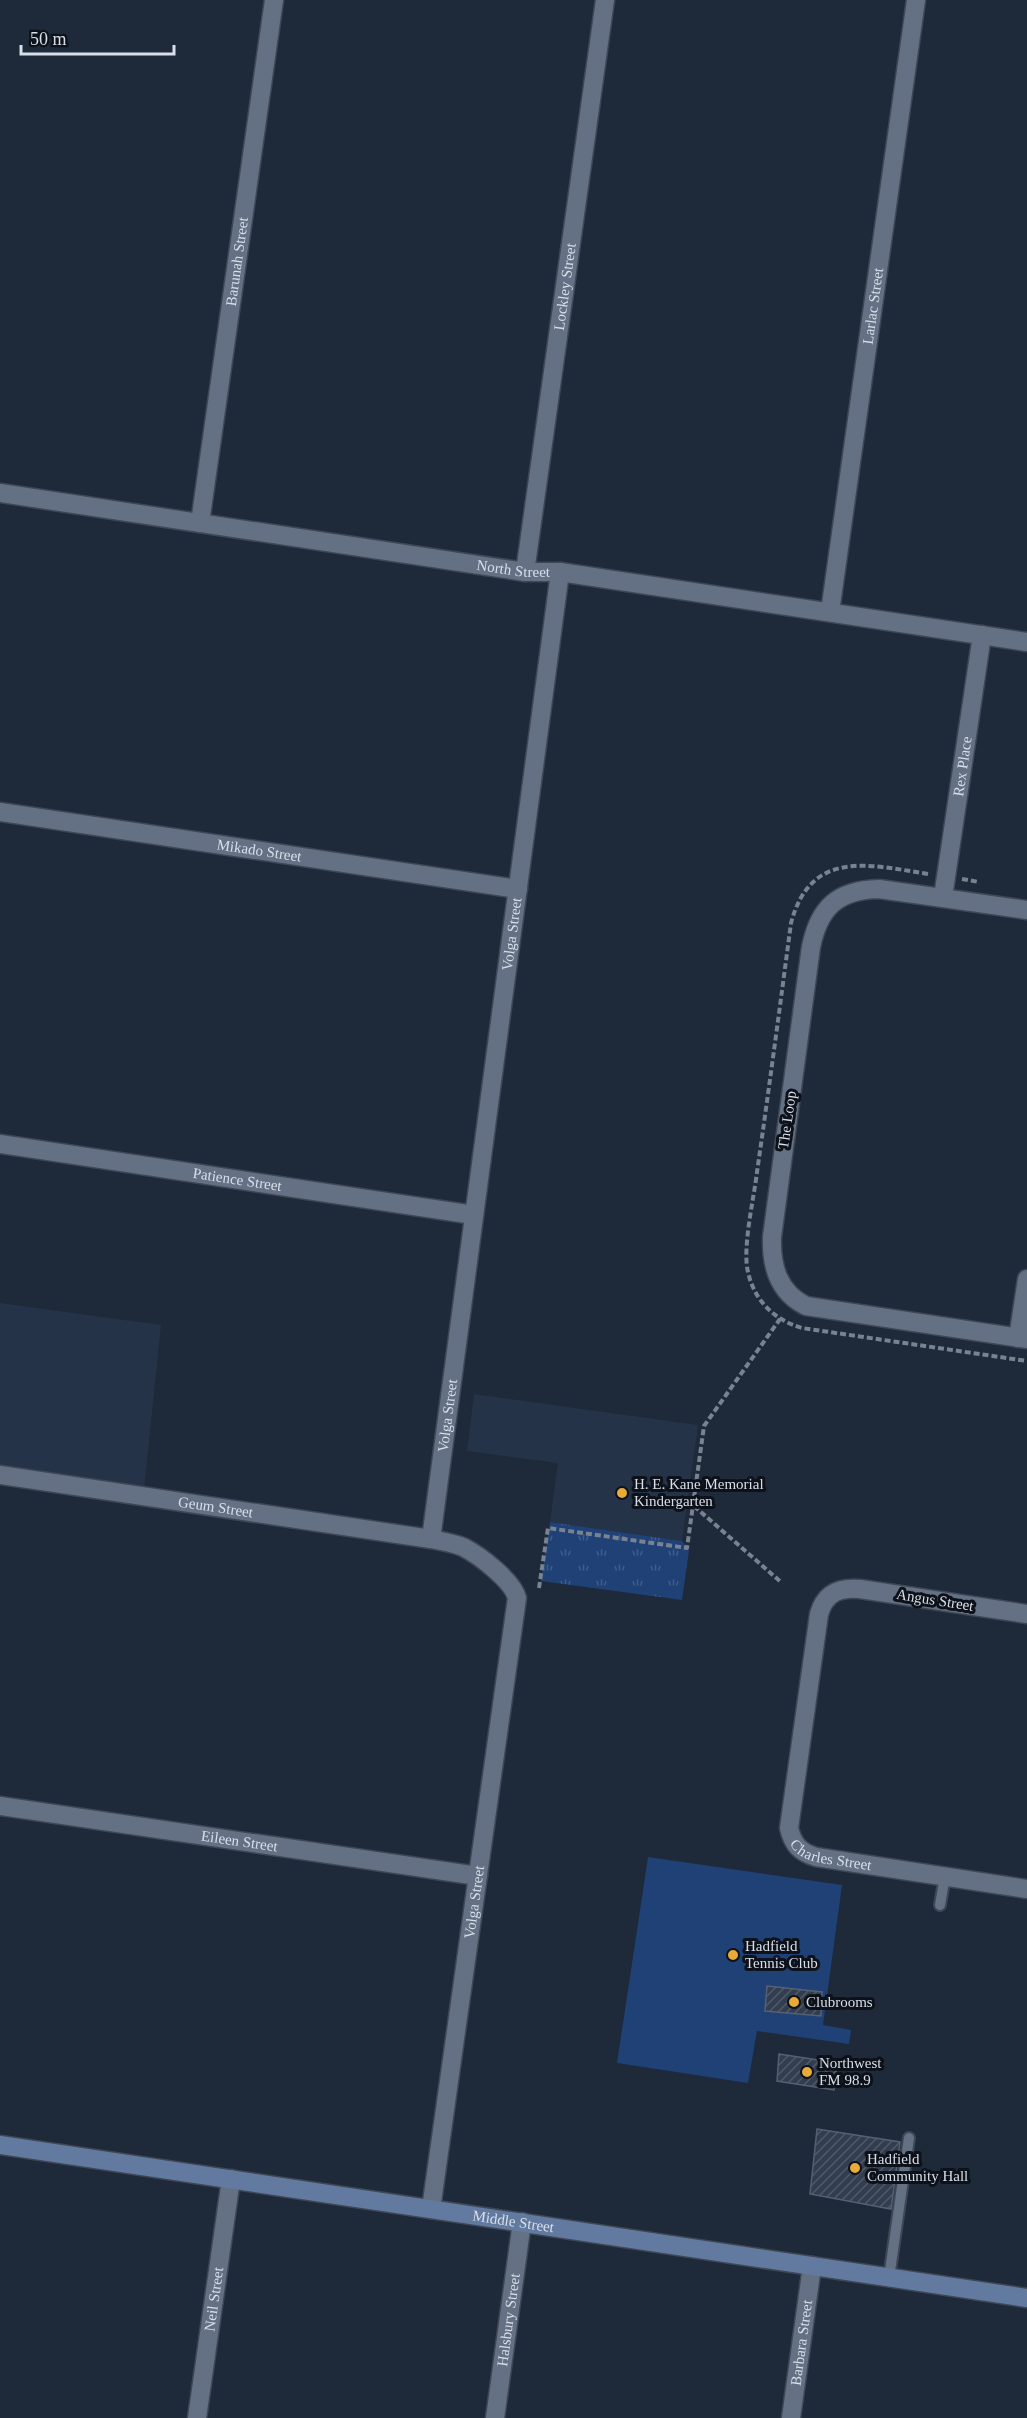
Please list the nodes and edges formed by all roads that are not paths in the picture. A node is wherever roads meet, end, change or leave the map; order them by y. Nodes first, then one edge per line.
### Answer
1 (274, 0) edge
2 (605, 0) edge
3 (916, 0) edge
4 (0, 493) edge
5 (200, 523) junction
6 (525, 572) junction
7 (560, 572) junction
8 (830, 612) junction
9 (982, 635) junction
10 (1027, 642) edge
11 (0, 812) edge
12 (518, 889) junction
13 (943, 897) junction
14 (1027, 910) edge
15 (0, 1144) edge
16 (474, 1215) junction
17 (1027, 1279) edge
18 (1023, 1339) edge
19 (0, 1475) edge
20 (431, 1539) junction
21 (843, 1589) joint
22 (1027, 1614) edge
23 (0, 1806) edge
24 (478, 1876) junction
25 (945, 1876) junction
26 (1027, 1889) edge
27 (940, 1905) dead end
28 (909, 2138) dead end
29 (0, 2145) edge
30 (231, 2180) junction
31 (431, 2209) junction
32 (522, 2222) junction
33 (812, 2266) junction
34 (889, 2278) junction
35 (1027, 2298) edge
36 (197, 2418) edge
37 (495, 2418) edge
38 (791, 2418) edge

1 - 5 street, Barunah Street
2 - 6 street, Lockley Street
3 - 8 street, Larlac Street
4 - 5 street, North Street
5 - 6 street, North Street
6 - 7 street, North Street
7 - 8 street, North Street
7 - 12 street, Volga Street
8 - 9 street, North Street
9 - 10 street, North Street
9 - 13 street, Rex Place
11 - 12 street, Mikado Street
12 - 16 street, Volga Street
13 - 14 street, The Loop
13 - 18 street, The Loop
15 - 16 street, Patience Street
16 - 20 street, Volga Street
17 - 18 street
19 - 20 street, Geum Street
20 - 24 street, Volga Street
21 - 22 street, Angus Street
21 - 25 street, Charles Street
23 - 24 street, Eileen Street
24 - 31 street, Volga Street
25 - 26 street, Charles Street
25 - 27 lane
28 - 34 lane
29 - 30 street, Middle Street
30 - 31 street, Middle Street
30 - 36 street, Neil Street
31 - 32 street, Middle Street
32 - 33 street, Middle Street
32 - 37 street, Halsbury Street
33 - 34 street, Middle Street
33 - 38 street, Barbara Street
34 - 35 street, Middle Street

